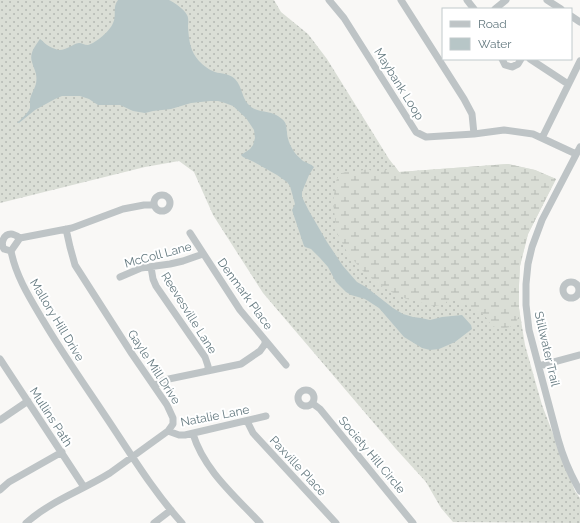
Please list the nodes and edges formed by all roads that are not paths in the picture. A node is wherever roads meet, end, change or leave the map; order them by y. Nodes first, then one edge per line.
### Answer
1 (329, 0) edge
2 (401, 0) edge
3 (467, 0) edge
4 (506, 0) edge
5 (547, 0) edge
6 (473, 8) edge
7 (495, 8) edge
8 (559, 8) edge
9 (502, 60) edge
10 (520, 60) edge
11 (532, 60) edge
12 (580, 61) edge
13 (568, 84) junction
14 (474, 134) junction
15 (542, 138) junction
16 (580, 146) edge
17 (576, 154) junction
18 (154, 204) dead end
19 (66, 229) junction
20 (190, 233) dead end
21 (20, 238) junction
22 (11, 251) junction
23 (203, 254) junction
24 (151, 267) junction
25 (120, 277) dead end
26 (265, 341) junction
27 (580, 355) edge
28 (0, 358) edge
29 (286, 365) dead end
30 (539, 366) junction
31 (208, 371) junction
32 (154, 386) junction
33 (28, 401) junction
34 (312, 403) dead end
35 (266, 416) dead end
36 (0, 420) edge
37 (247, 421) junction
38 (168, 431) junction
39 (193, 434) junction
40 (62, 452) junction
41 (133, 457) junction
42 (84, 487) junction
43 (0, 490) edge
44 (580, 491) edge
45 (171, 510) junction
46 (32, 521) edge
47 (154, 523) edge
48 (182, 523) edge
49 (260, 523) edge
50 (336, 523) edge
51 (413, 523) edge

1 - 14 street, Maybank Loop
2 - 14 street
3 - 6 street
4 - 7 street
5 - 8 street
9 - 10 street
11 - 13 street
12 - 13 street
13 - 15 street
14 - 15 street, Maybank Loop
15 - 17 street, Maybank Loop
16 - 17 street, Stillwater Trail
17 - 30 street, Stillwater Trail
18 - 19 street
19 - 21 street
19 - 32 street, Gayle Mill Drive
20 - 23 street, Denmark Place
21 - 22 street
21 - 22 street
22 - 41 street, Mallory Hill Drive
23 - 24 street, McColl Lane
23 - 26 street, Denmark Place
24 - 25 street, McColl Lane
24 - 31 street, Reevesville Lane
26 - 29 street, Denmark Place
26 - 31 street
27 - 30 street
28 - 33 street, Mullins Path
30 - 44 street, Stillwater Trail
31 - 32 street
32 - 38 street, Gayle Mill Drive
33 - 36 street
33 - 40 street, Mullins Path
34 - 51 street, Society Hill Circle
35 - 37 street, Natalie Lane
37 - 39 street, Natalie Lane
37 - 50 street, Paxville Place
38 - 39 street, Natalie Lane
38 - 41 street
39 - 49 street
40 - 42 street, Mullins Path
40 - 43 street
41 - 42 street
41 - 45 street, Mallory Hill Drive
42 - 46 street
45 - 47 street
45 - 48 street, Mallory Hill Drive

